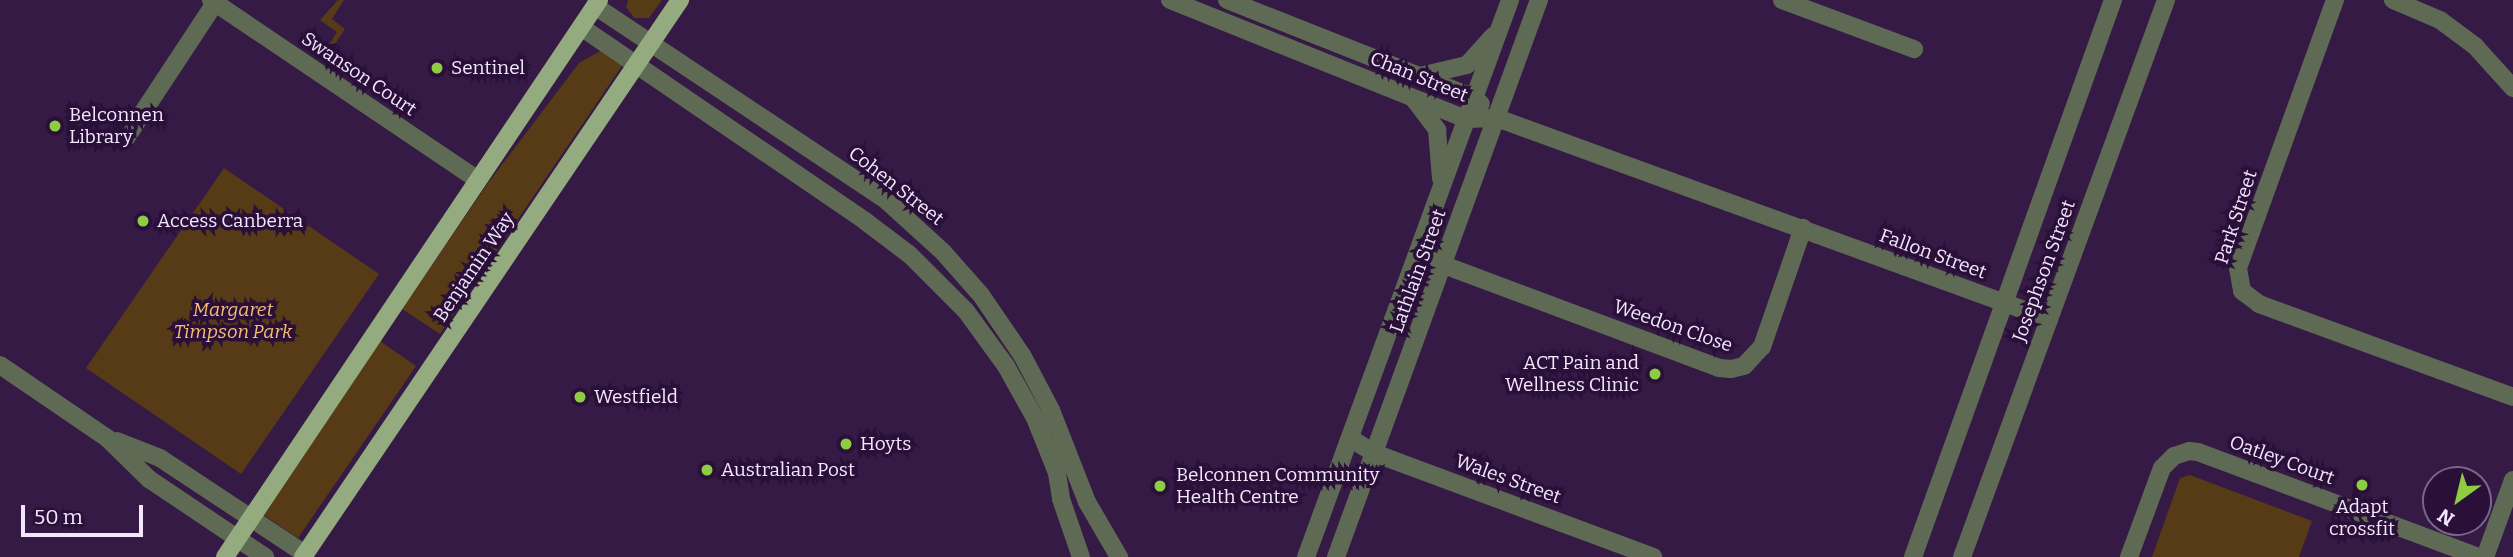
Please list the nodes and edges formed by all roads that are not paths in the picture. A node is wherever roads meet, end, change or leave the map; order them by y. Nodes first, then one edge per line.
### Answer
1 (680, 0) edge
2 (1170, 0) edge
3 (1227, 0) edge
4 (1510, 0) edge
5 (1539, 0) edge
6 (1782, 0) edge
7 (2113, 0) edge
8 (2166, 0) edge
9 (2335, 0) edge
10 (2393, 0) edge
11 (213, 2) edge
12 (597, 3) edge
13 (581, 27) junction
14 (1499, 30) junction
15 (652, 42) junction
16 (1914, 49) dead end
17 (636, 65) junction
18 (1420, 76) junction
19 (2513, 89) edge
20 (1413, 97) junction
21 (1474, 97) junction
22 (1497, 118) junction
23 (1466, 119) junction
24 (127, 138) dead end
25 (478, 180) junction
26 (1442, 186) junction
27 (1803, 228) junction
28 (1417, 255) junction
29 (1443, 265) junction
30 (2004, 303) junction
31 (2049, 319) junction
32 (0, 365) edge
33 (2513, 397) edge
34 (107, 438) junction
35 (1350, 438) junction
36 (1374, 453) junction
37 (2513, 480) edge
38 (250, 518) junction
39 (237, 538) junction
40 (304, 556) edge
41 (225, 557) edge
42 (265, 557) edge
43 (1081, 557) edge
44 (1119, 557) edge
45 (1306, 557) edge
46 (1336, 557) edge
47 (1653, 557) edge
48 (1913, 557) edge
49 (1962, 557) edge
50 (2129, 557) edge
51 (2479, 557) edge
52 (2485, 557) edge

1 - 15 main road, Benjamin Way
2 - 20 street, Chan Street
3 - 18 street, Chan Street
4 - 14 street, Lathlain Street
5 - 22 street, Lathlain Street
6 - 16 street
7 - 30 street, Josephson Street
8 - 31 street, Josephson Street
9 - 33 street, Park Street
10 - 19 street
11 - 24 street, Swanson Court
11 - 25 street, Swanson Court
12 - 13 main road
12 - 15 street, Cohen Street
13 - 17 street
13 - 25 main road
14 - 18 street
14 - 21 street, Lathlain Street
15 - 17 main road, Benjamin Way
15 - 44 street, Cohen Street
17 - 40 main road, Benjamin Way
17 - 43 street
18 - 21 street, Chan Street
20 - 23 street, Chan Street
20 - 26 street
21 - 22 street, Chan Street
21 - 23 street, Lathlain Street
22 - 23 street, Chan Street
22 - 27 street
22 - 29 street, Lathlain Street
23 - 26 street, Lathlain Street
25 - 38 main road
26 - 28 street, Lathlain Street
27 - 29 street, Weedon Close
27 - 30 street, Fallon Street
28 - 29 street, Weedon Close
28 - 35 street, Lathlain Street
29 - 36 street, Lathlain Street
30 - 31 street, Fallon Street
30 - 48 street, Josephson Street
31 - 49 street, Josephson Street
32 - 34 street
34 - 38 street
34 - 39 street
35 - 36 street, Wales Street
35 - 45 street, Lathlain Street
36 - 46 street, Lathlain Street
36 - 47 street, Wales Street
37 - 52 street
38 - 39 main road
38 - 40 street
39 - 41 main road
39 - 42 street
50 - 51 street, Oatley Court

